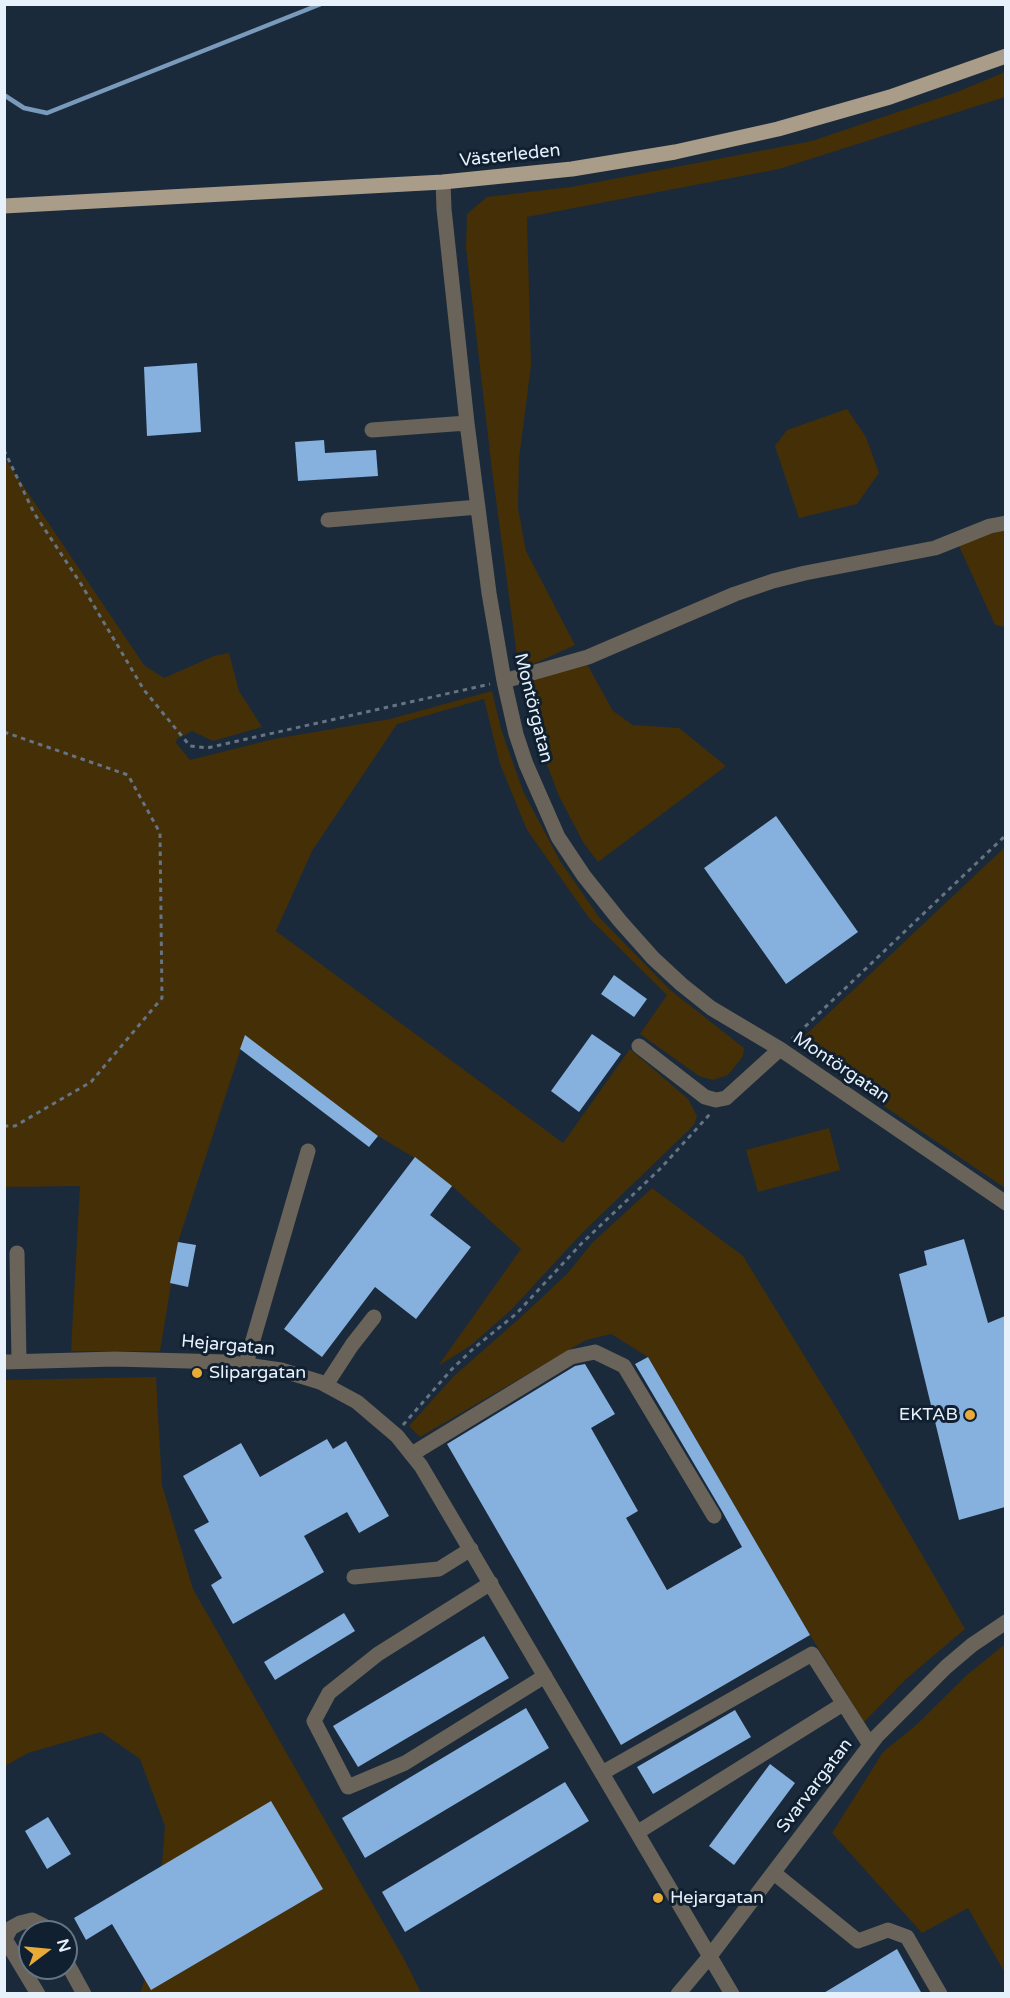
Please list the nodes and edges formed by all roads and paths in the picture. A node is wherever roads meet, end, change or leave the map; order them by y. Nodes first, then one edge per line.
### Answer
1 (1005, 56) edge
2 (443, 182) junction
3 (4, 206) edge
4 (467, 423) junction
5 (372, 430) dead end
6 (4, 450) edge
7 (478, 507) junction
8 (328, 520) dead end
9 (1005, 523) edge
10 (504, 681) junction
11 (4, 732) edge
12 (1005, 835) edge
13 (639, 1046) dead end
14 (780, 1049) junction
15 (726, 1098) junction
16 (4, 1126) edge
17 (308, 1151) dead end
18 (1005, 1203) edge
19 (17, 1252) dead end
20 (374, 1317) dead end
21 (12, 1362) edge
22 (246, 1364) junction
23 (326, 1385) junction
24 (395, 1434) junction
25 (412, 1454) junction
26 (714, 1516) dead end
27 (471, 1549) junction
28 (354, 1577) dead end
29 (490, 1583) junction
30 (1005, 1622) edge
31 (545, 1676) junction
32 (843, 1704) junction
33 (870, 1745) junction
34 (602, 1773) junction
35 (638, 1832) junction
36 (774, 1873) junction
37 (18, 1924) edge
38 (5, 1940) edge
39 (710, 1956) junction
40 (76, 1980) edge
41 (38, 1994) edge
42 (84, 1994) edge
43 (678, 1994) edge
44 (732, 1994) edge
45 (940, 1994) edge

1 - 2 main road, Västerleden
2 - 3 main road, Västerleden
2 - 4 street, Montörgatan
4 - 5 street
4 - 7 street, Montörgatan
6 - 10 path
7 - 8 street
7 - 10 street, Montörgatan
9 - 10 street
10 - 14 street, Montörgatan
11 - 16 path
12 - 14 path
13 - 15 street
14 - 15 street
14 - 18 street, Montörgatan
15 - 24 path
17 - 22 street
19 - 21 street
20 - 23 street
21 - 22 street, Hejargatan
22 - 23 street, Hejargatan
23 - 24 street, Hejargatan
24 - 25 street, Hejargatan
25 - 26 street
25 - 27 street, Hejargatan
27 - 28 street
27 - 29 street, Hejargatan
29 - 31 street, Hejargatan
29 - 31 street
30 - 33 street, Svarvargatan
31 - 34 street, Hejargatan
32 - 33 street
32 - 34 street
32 - 35 street
33 - 36 street, Svarvargatan
34 - 35 street, Hejargatan
35 - 39 street, Hejargatan
36 - 39 street, Svarvargatan
36 - 45 street
37 - 38 street
38 - 41 street
39 - 43 street, Svarvargatan
39 - 44 street, Hejargatan
40 - 42 street

